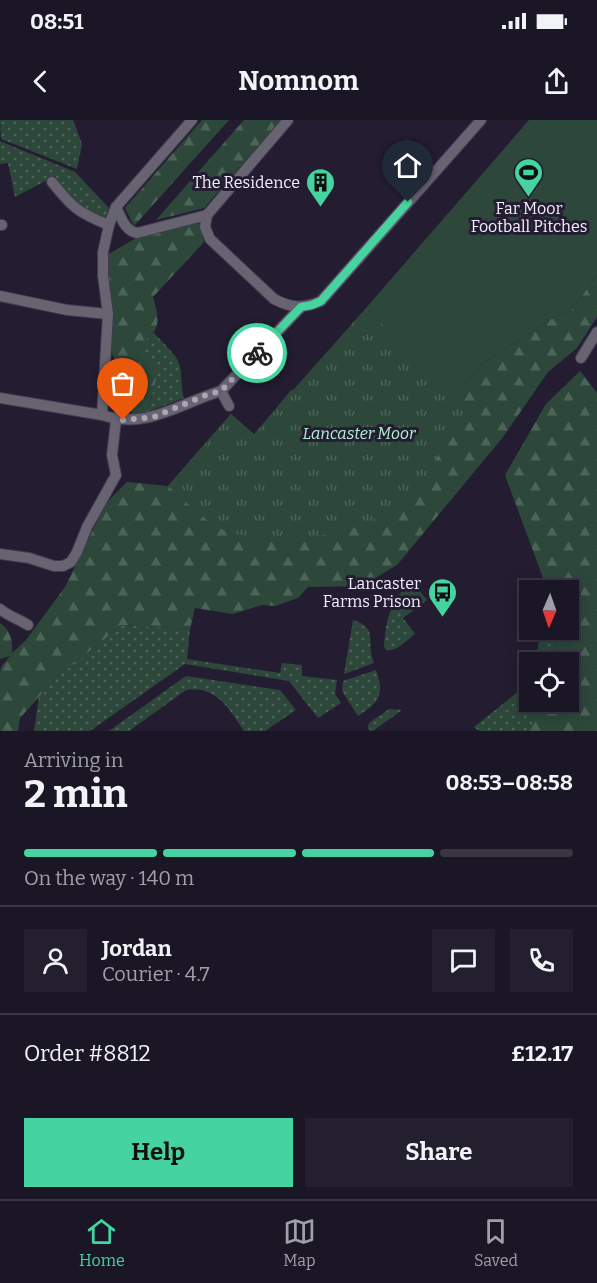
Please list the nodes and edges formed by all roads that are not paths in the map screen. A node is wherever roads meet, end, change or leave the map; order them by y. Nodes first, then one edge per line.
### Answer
1 (192, 120) edge
2 (288, 120) edge
3 (481, 120) edge
4 (52, 182) dead end
5 (116, 207) junction
6 (207, 216) junction
7 (108, 225) junction
8 (1, 296) edge
9 (301, 307) junction
10 (108, 314) junction
11 (597, 332) edge
12 (580, 358) dead end
13 (221, 391) junction
14 (0, 398) edge
15 (229, 406) dead end
16 (102, 415) junction
17 (116, 420) junction
18 (0, 554) edge
19 (0, 609) edge
20 (28, 625) dead end

1 - 5 street
2 - 6 street
3 - 9 street
4 - 7 street
5 - 6 street
5 - 7 street
6 - 9 street
7 - 10 street
8 - 10 street
9 - 13 street
10 - 16 street
11 - 12 street
13 - 15 street
13 - 17 street
14 - 16 street
16 - 17 street
17 - 18 street
19 - 20 street

